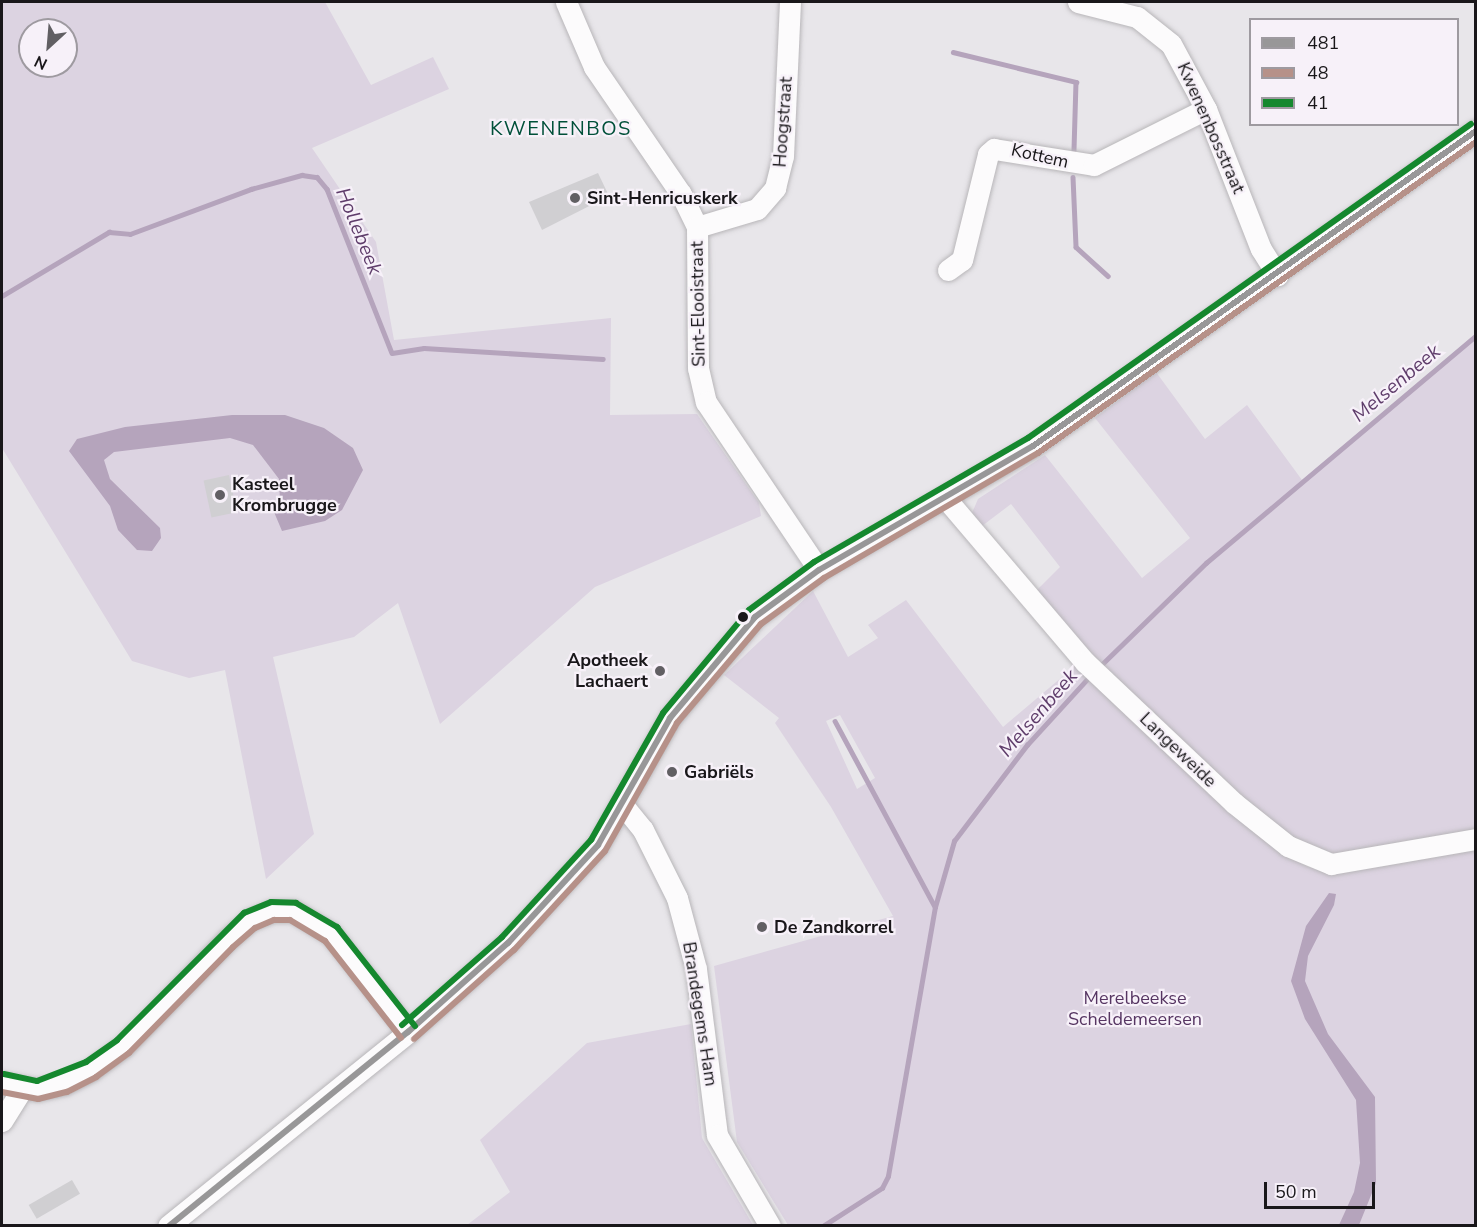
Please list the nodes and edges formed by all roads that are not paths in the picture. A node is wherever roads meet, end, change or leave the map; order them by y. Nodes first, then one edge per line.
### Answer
1 (566, 2) edge
2 (790, 2) edge
3 (1078, 2) edge
4 (1206, 109) junction
5 (1476, 131) edge
6 (697, 227) junction
7 (948, 270) dead end
8 (1277, 275) junction
9 (947, 500) junction
10 (819, 570) junction
11 (622, 804) junction
12 (1476, 839) edge
13 (408, 1032) junction
14 (2, 1083) edge
15 (22, 1089) junction
16 (2, 1121) edge
17 (168, 1226) edge
18 (770, 1226) edge

1 - 6 street, Sint-Elooistraat
2 - 6 street, Hoogstraat
3 - 4 street, Kwenenbosstraat
4 - 7 street, Kottem
4 - 8 street, Kwenenbosstraat
5 - 8 street
6 - 10 street, Sint-Elooistraat
8 - 9 street
9 - 10 street
9 - 12 street, Langeweide
10 - 11 street
11 - 13 street
11 - 18 street, Brandegems Ham
13 - 15 street
13 - 17 street
14 - 15 street
15 - 16 street

